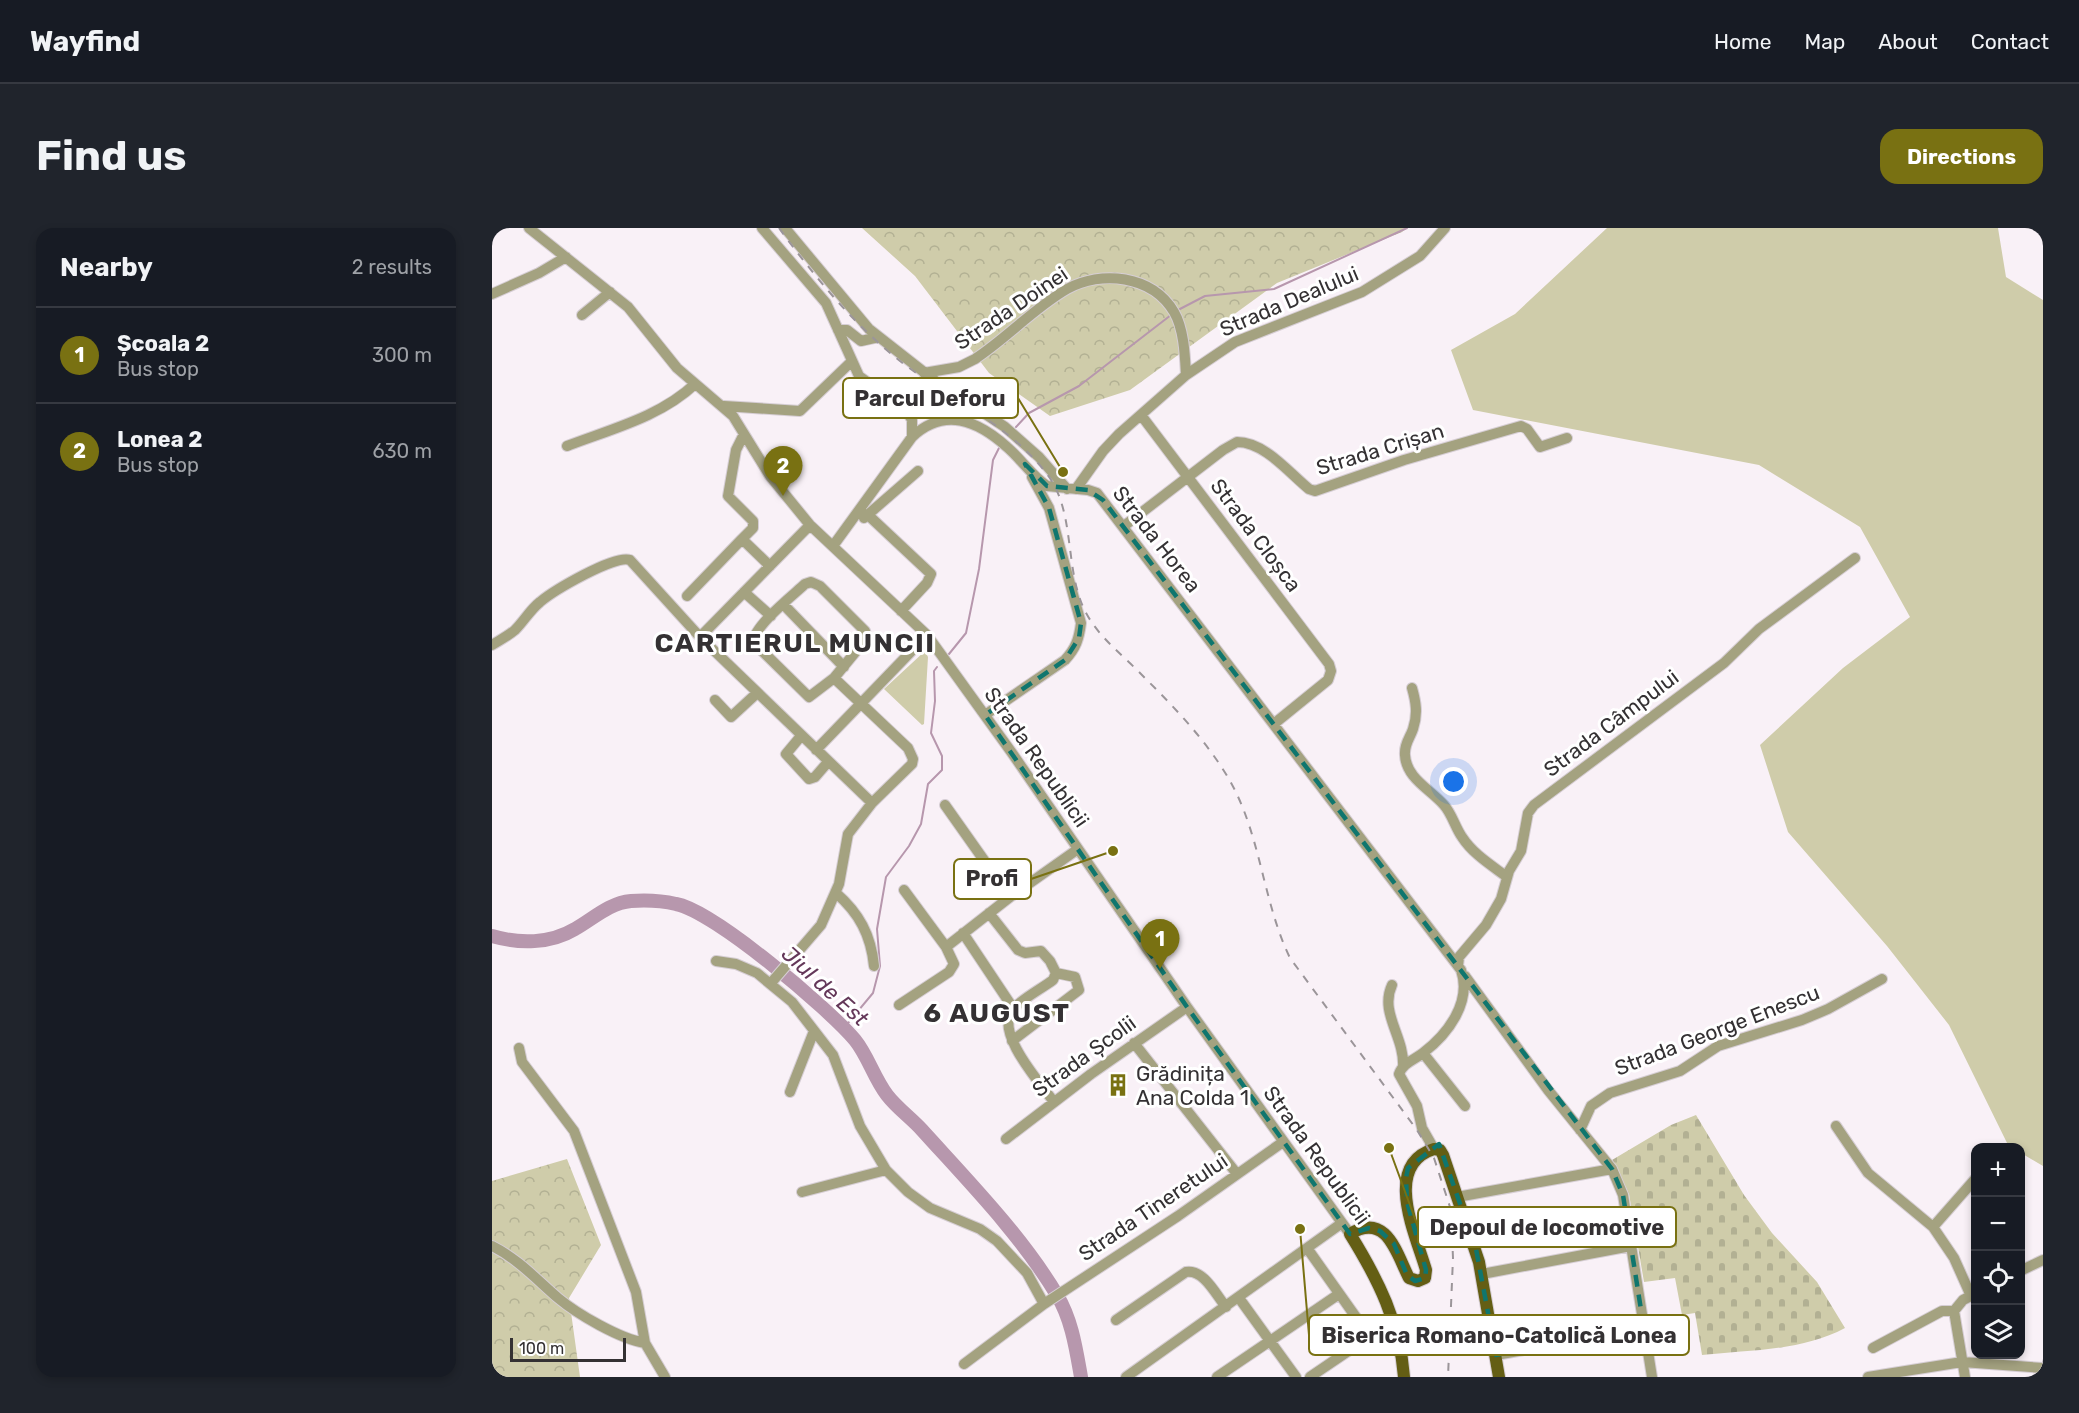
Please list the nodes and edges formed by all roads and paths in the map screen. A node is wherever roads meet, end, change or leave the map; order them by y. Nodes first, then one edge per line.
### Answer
1 (530, 228) edge
2 (762, 228) edge
3 (785, 228) edge
4 (1445, 228) edge
5 (566, 257) junction
6 (610, 292) junction
7 (492, 294) edge
8 (582, 315) dead end
9 (838, 330) junction
10 (879, 337) junction
11 (851, 362) junction
12 (924, 373) junction
13 (1186, 375) junction
14 (695, 384) junction
15 (724, 406) junction
16 (1141, 415) junction
17 (744, 434) junction
18 (912, 437) junction
19 (1566, 438) dead end
20 (567, 446) dead end
21 (1025, 464) junction
22 (918, 471) dead end
23 (1189, 478) junction
24 (1072, 489) junction
25 (867, 514) junction
26 (810, 525) junction
27 (1124, 526) junction
28 (742, 539) junction
29 (836, 542) junction
30 (1855, 558) dead end
31 (770, 566) junction
32 (744, 592) junction
33 (687, 596) dead end
34 (783, 604) junction
35 (901, 611) junction
36 (771, 616) junction
37 (927, 635) junction
38 (699, 637) junction
39 (492, 645) edge
40 (844, 667) junction
41 (834, 678) junction
42 (1412, 687) dead end
43 (756, 694) junction
44 (715, 700) dead end
45 (860, 704) junction
46 (985, 715) junction
47 (1275, 723) junction
48 (801, 736) junction
49 (816, 750) junction
50 (828, 762) junction
51 (872, 803) junction
52 (945, 805) dead end
53 (1078, 849) junction
54 (1507, 877) junction
55 (904, 890) dead end
56 (836, 893) junction
57 (1010, 897) junction
58 (989, 913) junction
59 (963, 933) junction
60 (946, 947) junction
61 (716, 961) dead end
62 (874, 966) dead end
63 (1458, 966) junction
64 (1056, 973) junction
65 (777, 976) junction
66 (1882, 979) dead end
67 (1392, 985) dead end
68 (899, 1005) dead end
69 (1186, 1007) junction
70 (1013, 1008) junction
71 (814, 1031) junction
72 (1012, 1041) junction
73 (1134, 1043) junction
74 (519, 1048) dead end
75 (1423, 1053) junction
76 (1403, 1066) junction
77 (790, 1092) dead end
78 (1054, 1102) junction
79 (1465, 1106) dead end
80 (1836, 1126) dead end
81 (1580, 1130) junction
82 (1006, 1139) dead end
83 (1283, 1142) junction
84 (1434, 1149) junction
85 (1609, 1165) junction
86 (886, 1170) junction
87 (1237, 1174) junction
88 (1971, 1184) edge
89 (802, 1192) dead end
90 (1457, 1197) junction
91 (1933, 1227) junction
92 (1346, 1228) junction
93 (492, 1246) edge
94 (1631, 1246) junction
95 (1307, 1248) junction
96 (2043, 1260) edge
97 (2025, 1269) edge
98 (1482, 1274) junction
99 (1971, 1290) edge
100 (1339, 1294) junction
101 (1971, 1295) edge
102 (1239, 1298) junction
103 (1046, 1302) junction
104 (1226, 1307) junction
105 (1954, 1311) junction
106 (1116, 1320) dead end
107 (1394, 1320) junction
108 (1644, 1329) junction
109 (1370, 1337) junction
110 (1271, 1342) junction
111 (645, 1343) junction
112 (1873, 1348) dead end
113 (1496, 1355) junction
114 (1962, 1362) junction
115 (964, 1364) dead end
116 (2043, 1368) edge
117 (665, 1377) edge
118 (1126, 1377) edge
119 (1217, 1377) edge
120 (1296, 1377) edge
121 (1310, 1377) edge
122 (1404, 1377) edge
123 (1499, 1377) edge
124 (1653, 1377) edge
125 (1868, 1377) edge
126 (1965, 1377) edge

1 - 5 street, Strada Republicii
2 - 9 street
3 - 10 street
4 - 13 street, Strada Dealului
5 - 6 street, Strada Republicii
5 - 7 street
6 - 8 street
6 - 14 street, Strada Republicii
9 - 10 street
9 - 11 street
10 - 12 street
11 - 15 street
11 - 18 street
12 - 13 street, Strada Doinei
12 - 24 street
13 - 16 street, Strada Dealului
14 - 15 street, Strada Republicii
14 - 20 street
15 - 17 street, Strada Republicii
16 - 23 street, Strada Cloșca
16 - 24 street, Strada Dealului
17 - 26 street, Strada Republicii
17 - 28 street
18 - 21 street, Strada Horea
18 - 29 street
19 - 23 street, Strada Crișan
21 - 24 street, Strada Horea
21 - 46 street
22 - 25 street
23 - 27 street, Strada Crișan
23 - 47 street, Strada Cloșca
24 - 27 street, Strada Horea
25 - 29 street
25 - 35 street
26 - 29 street, Strada Republicii
26 - 31 street
27 - 47 street, Strada Horea
28 - 31 street
28 - 33 street
29 - 35 street, Strada Republicii
30 - 54 street, Strada Câmpului
31 - 32 street
32 - 36 street
32 - 38 street
34 - 36 street
34 - 40 street
34 - 40 street
35 - 37 street, Strada Republicii
36 - 41 street
37 - 45 street
37 - 46 street, Strada Republicii
38 - 39 street
38 - 43 street
40 - 41 street
41 - 45 street
42 - 54 street
43 - 44 street
43 - 48 street
45 - 49 street
45 - 51 street
46 - 53 street, Strada Republicii
47 - 63 street
48 - 49 street
48 - 50 street
49 - 50 street
50 - 51 street
51 - 56 street
52 - 57 street
53 - 57 street
53 - 69 street, Strada Republicii
54 - 63 street, Strada Câmpului
55 - 60 street
56 - 62 street
56 - 65 street
57 - 58 street
58 - 59 street
58 - 64 street
59 - 60 street
59 - 70 street
60 - 68 street
61 - 65 street
63 - 75 street
63 - 81 street
64 - 70 street
64 - 72 street
65 - 71 street
66 - 81 street, Strada George Enescu
67 - 76 street
69 - 73 street, Strada Școlii
69 - 83 street, Strada Republicii
70 - 72 street
71 - 77 street
71 - 86 street
72 - 78 street
73 - 78 street, Strada Școlii
73 - 87 street
74 - 111 street
75 - 76 street
75 - 79 street
76 - 84 street
78 - 82 street, Strada Școlii
80 - 91 street
81 - 85 street
83 - 87 street, Strada Tineretului
83 - 92 street, Strada Republicii
84 - 90 main road
84 - 92 main road
85 - 90 street
85 - 94 street
86 - 89 street
86 - 103 street
87 - 103 street, Strada Tineretului
88 - 91 street
90 - 98 main road
91 - 99 street
92 - 95 street
92 - 107 main road, Strada Republicii
93 - 111 street
94 - 98 street
94 - 108 street
95 - 100 street
95 - 102 street
96 - 97 street
98 - 113 main road
100 - 109 street
100 - 110 street
101 - 105 street
102 - 104 street
102 - 110 street
103 - 115 street, Strada Tineretului
104 - 106 street
104 - 118 street
105 - 112 street
105 - 114 street
107 - 109 street
107 - 122 main road, Strada Republicii
108 - 113 street
108 - 124 street
109 - 121 street
110 - 119 street
110 - 120 street
111 - 117 street
113 - 123 main road
114 - 116 street
114 - 125 street
114 - 126 street

